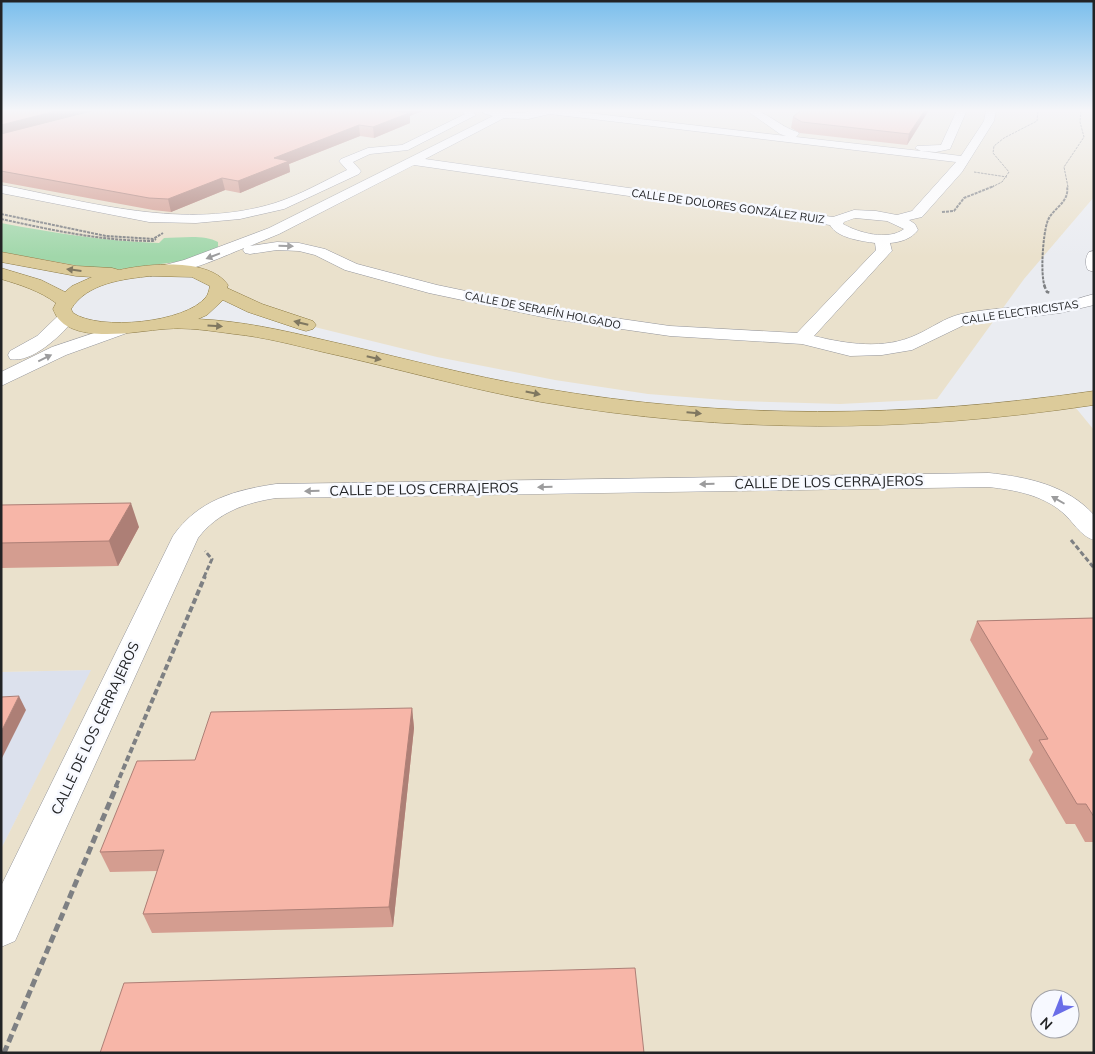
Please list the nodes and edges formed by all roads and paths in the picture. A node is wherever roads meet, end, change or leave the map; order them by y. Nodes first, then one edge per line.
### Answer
1 (349, 159) edge
2 (386, 159) edge
3 (406, 159) edge
4 (417, 159) edge
5 (948, 159) edge
6 (965, 159) edge
7 (998, 159) edge
8 (1069, 159) edge
9 (413, 161) junction
10 (963, 162) junction
11 (1008, 177) junction
12 (1, 189) edge
13 (320, 208) junction
14 (921, 210) junction
15 (1, 214) edge
16 (1, 219) edge
17 (897, 219) junction
18 (836, 222) junction
19 (143, 232) dead end
20 (211, 232) junction
21 (274, 232) junction
22 (161, 235) junction
23 (881, 238) junction
24 (317, 239) junction
25 (233, 247) junction
26 (250, 250) junction
27 (1094, 255) edge
28 (1, 257) edge
29 (1094, 267) edge
30 (163, 270) junction
31 (1, 273) edge
32 (123, 274) junction
33 (221, 277) junction
34 (1094, 299) edge
35 (1075, 304) junction
36 (66, 310) junction
37 (167, 323) junction
38 (120, 329) junction
39 (802, 338) junction
40 (1, 363) edge
41 (1, 380) edge
42 (1094, 381) edge
43 (1094, 398) edge
44 (1085, 533) edge
45 (208, 545) dead end
46 (1094, 568) edge
47 (2, 925) edge
48 (4, 1053) edge

1 - 12 street
2 - 9 street
3 - 9 street
4 - 9 street
5 - 10 street
6 - 10 street
7 - 11 path
8 - 35 path
9 - 13 street
9 - 18 street, CALLE DE DOLORES GONZÁLEZ RUIZ
10 - 11 path
10 - 14 street
11 - 14 path
13 - 20 street
13 - 21 street
13 - 24 street
14 - 17 street
15 - 22 path
16 - 22 path
17 - 18 street
17 - 23 street
18 - 23 street
19 - 22 street
20 - 22 street
20 - 25 street
21 - 25 street
21 - 26 street
23 - 39 street
26 -> 24 street, CALLE DE SERAFÍN HOLGADO
24 - 39 street, CALLE DE SERAFÍN HOLGADO
25 -> 30 street
26 - 33 street
27 - 29 street
32 -> 28 main road
30 - 32 main road
30 - 33 main road
31 - 36 main road
32 - 36 main road
33 - 37 main road
42 -> 33 main road
34 - 35 street, CALLE ELECTRICISTAS
35 - 39 street, CALLE ELECTRICISTAS
36 - 38 main road
36 - 40 street
37 - 38 main road
37 -> 43 main road
41 -> 38 street
44 - 46 path
44 -> 47 street, CALLE DE LOS CERRAJEROS
45 - 48 path

